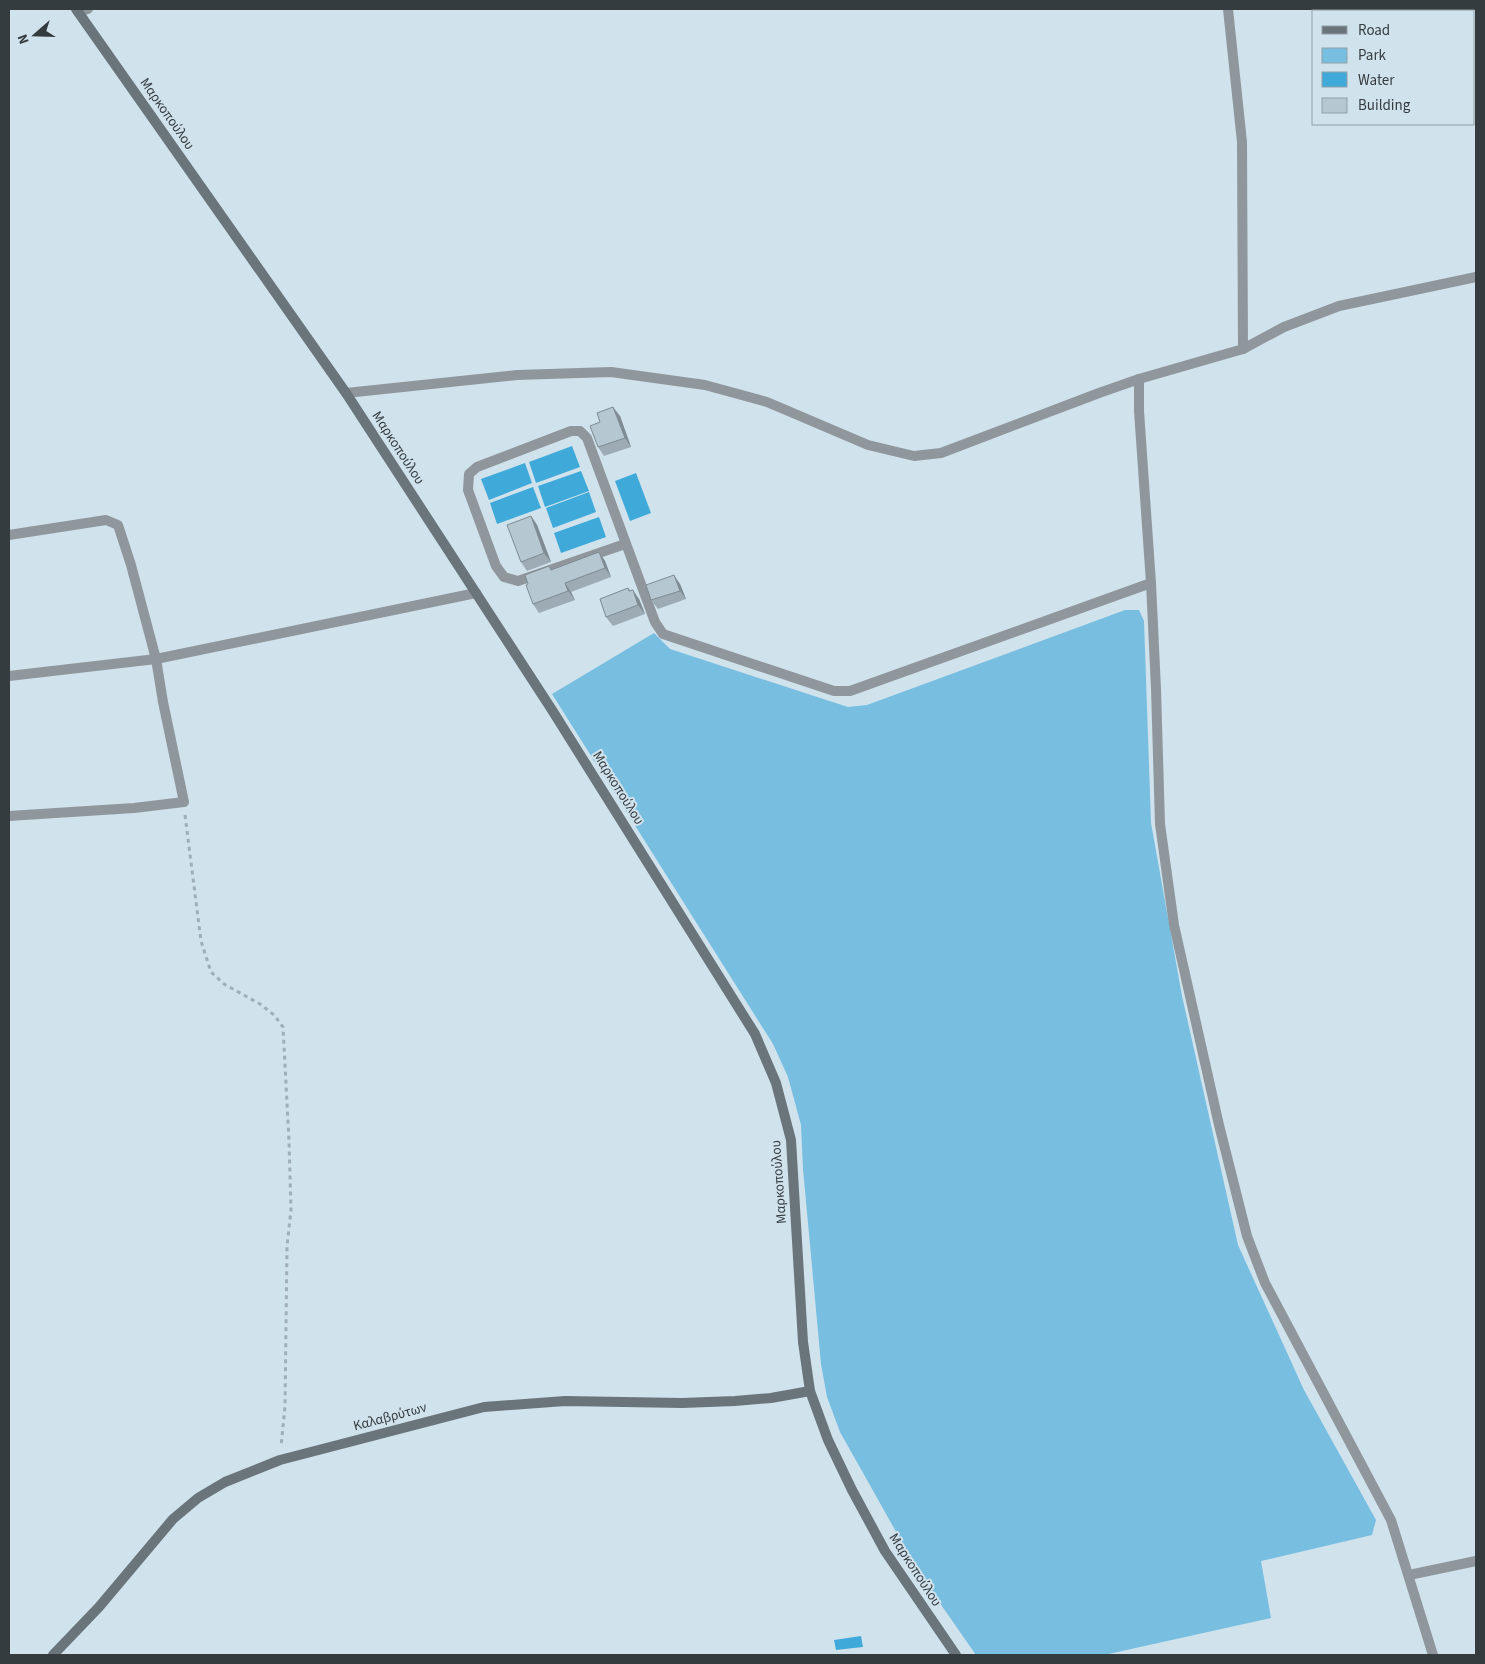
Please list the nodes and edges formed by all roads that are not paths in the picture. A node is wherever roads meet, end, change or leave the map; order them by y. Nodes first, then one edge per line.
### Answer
1 (1228, 9) edge
2 (81, 10) edge
3 (1476, 277) edge
4 (1243, 349) junction
5 (1139, 379) junction
6 (346, 393) junction
7 (9, 535) edge
8 (625, 544) junction
9 (1151, 584) junction
10 (476, 593) junction
11 (156, 659) junction
12 (9, 676) edge
13 (9, 816) edge
14 (810, 1391) junction
15 (1476, 1561) edge
16 (1409, 1575) junction
17 (53, 1655) edge
18 (956, 1655) edge
19 (1434, 1655) edge

1 - 4 street
2 - 6 street, Μαρκοπούλου
3 - 4 street
4 - 5 street
5 - 6 street
5 - 9 street
6 - 10 street, Μαρκοπούλου
7 - 11 street
8 - 8 street
8 - 9 street
9 - 16 street
10 - 11 street
10 - 14 street, Μαρκοπούλου
11 - 12 street
11 - 13 street
14 - 17 street, Καλαβρύτων
14 - 18 street, Μαρκοπούλου
15 - 16 street
16 - 19 street

